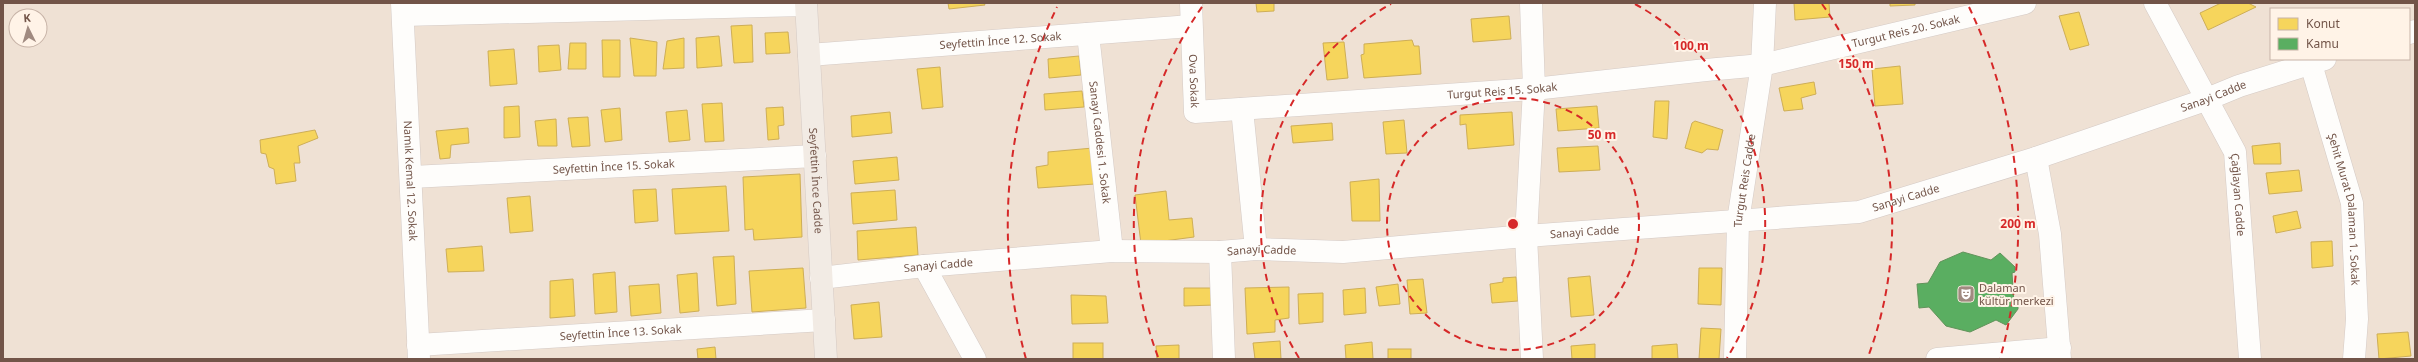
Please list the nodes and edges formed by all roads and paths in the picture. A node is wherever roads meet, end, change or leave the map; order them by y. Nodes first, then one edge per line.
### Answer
1 (1191, 3) edge
2 (1531, 3) edge
3 (1764, 3) edge
4 (2025, 3) edge
5 (2155, 3) edge
6 (806, 4) edge
7 (403, 9) edge
8 (1191, 26) junction
9 (1088, 34) junction
10 (809, 55) junction
11 (2318, 61) edge
12 (1762, 65) junction
13 (1534, 89) junction
14 (2205, 100) junction
15 (1242, 109) junction
16 (815, 156) junction
17 (2036, 158) junction
18 (412, 177) junction
19 (1738, 221) junction
20 (1526, 236) junction
21 (1256, 249) junction
22 (1112, 250) junction
23 (1220, 252) junction
24 (924, 266) junction
25 (822, 278) junction
26 (824, 320) junction
27 (418, 352) edge
28 (2060, 353) edge
29 (826, 359) edge
30 (975, 359) edge
31 (1224, 359) edge
32 (1532, 359) edge
33 (1736, 359) edge
34 (1937, 359) edge
35 (2250, 359) edge
36 (2354, 359) edge

1 - 8 street, Ova Sokak
2 - 13 street
3 - 12 street, Turgut Reis Cadde
4 - 12 street, Turgut Reis 20. Sokak
5 - 14 street, Çağlayan Cadde
6 - 7 street
6 - 10 main road, Seyfettin İnce Cadde
7 - 18 street, Namık Kemal 12. Sokak
8 - 9 street, Seyfettin İnce 12. Sokak
8 - 15 street, Ova Sokak
9 - 10 street, Seyfettin İnce 12. Sokak
9 - 22 street, Sanayi Caddesi 1. Sokak
10 - 16 main road, Seyfettin İnce Cadde
11 - 14 street, Sanayi Cadde
11 - 36 street, Şehit Murat Dalaman 1. Sokak
12 - 13 street, Turgut Reis 15. Sokak
12 - 19 street, Turgut Reis Cadde
13 - 15 street, Turgut Reis 15. Sokak
13 - 20 street
14 - 17 street, Sanayi Cadde
14 - 35 street, Çağlayan Cadde
15 - 21 street
16 - 18 street, Seyfettin İnce 15. Sokak
16 - 25 main road, Seyfettin İnce Cadde
17 - 19 street, Sanayi Cadde
17 - 28 street
18 - 27 street, Namık Kemal 12. Sokak
19 - 20 street, Sanayi Cadde
19 - 33 street, Turgut Reis Cadde
20 - 21 street, Sanayi Cadde
20 - 32 street
21 - 23 street, Sanayi Cadde
22 - 23 street, Sanayi Cadde
22 - 24 street, Sanayi Cadde
23 - 31 street
24 - 25 street, Sanayi Cadde
24 - 30 street
25 - 26 main road, Seyfettin İnce Cadde
26 - 27 street, Seyfettin İnce 13. Sokak
26 - 29 main road, Seyfettin İnce Cadde
28 - 34 street

